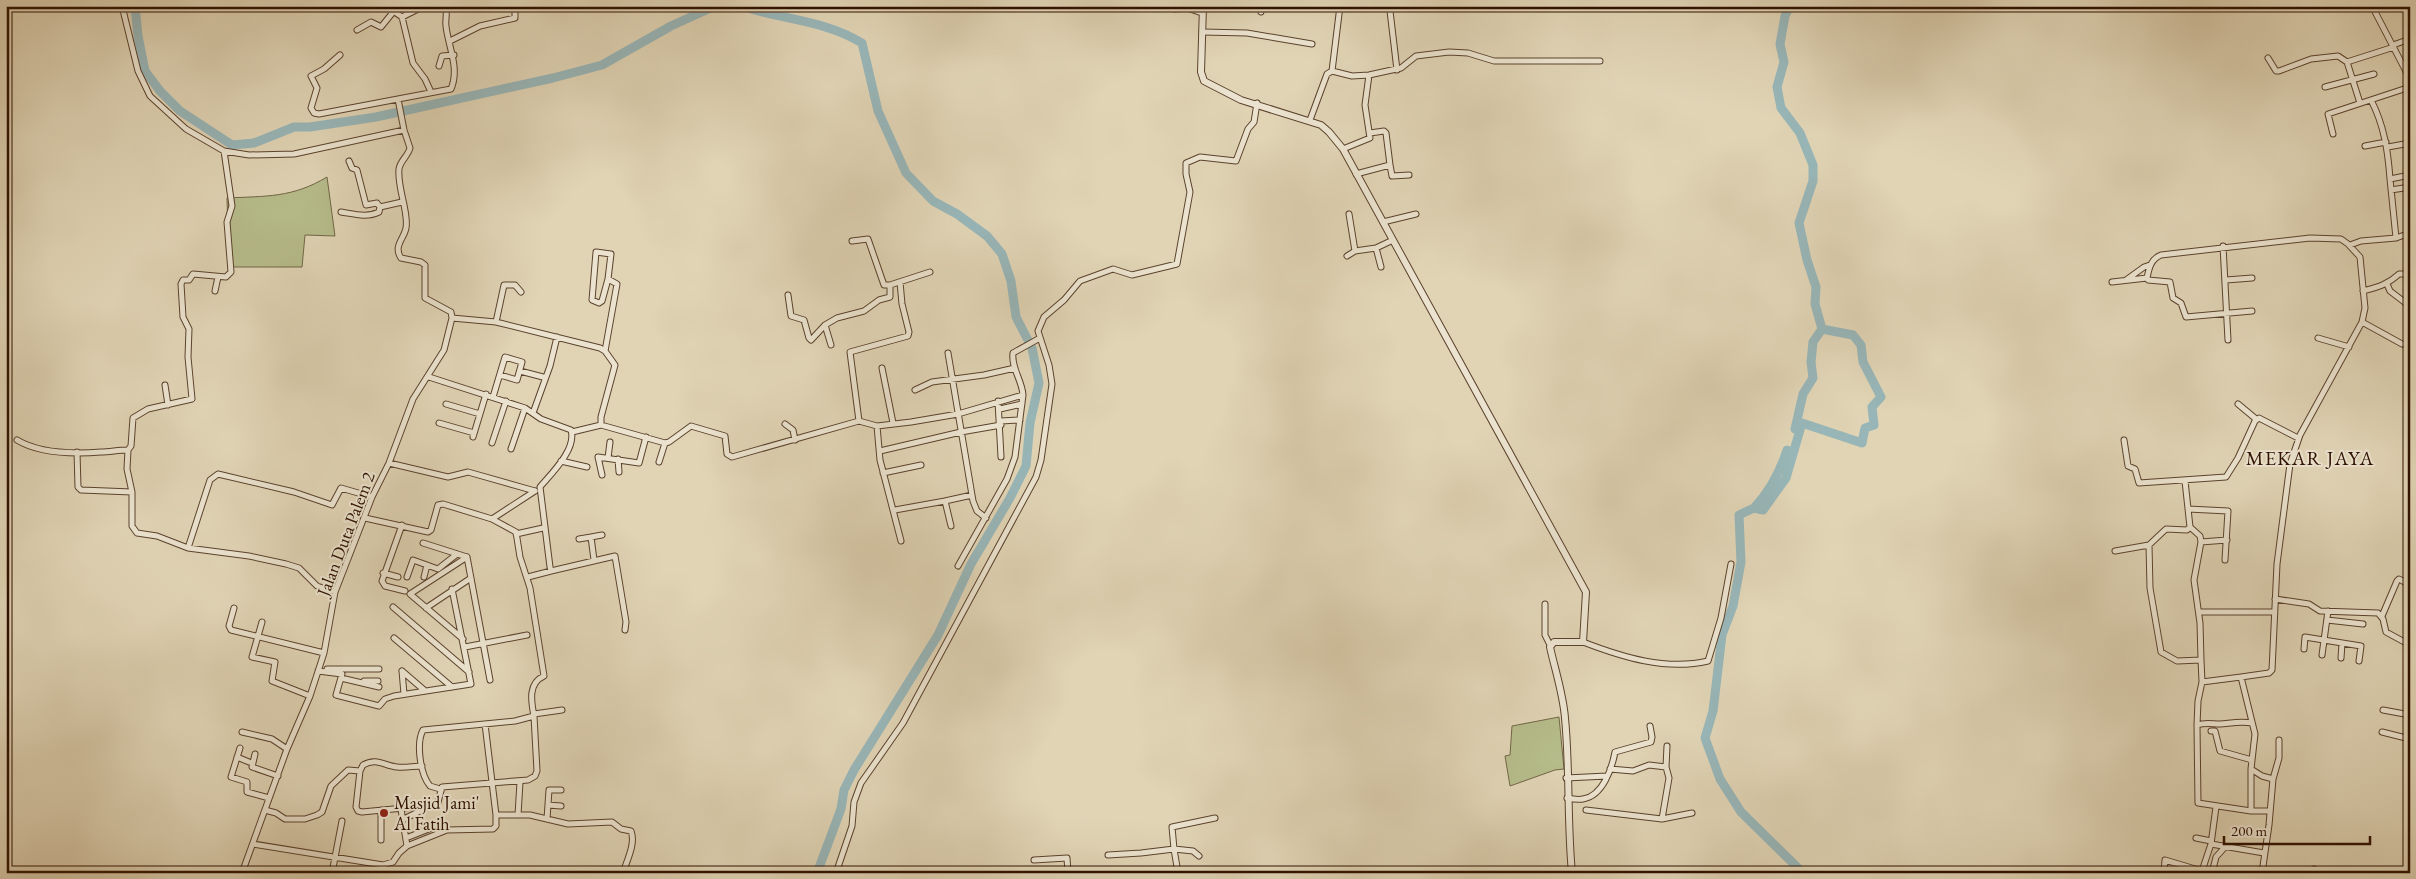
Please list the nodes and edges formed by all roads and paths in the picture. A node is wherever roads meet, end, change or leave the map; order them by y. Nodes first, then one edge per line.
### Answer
1 (122, 6) edge
2 (386, 6) edge
3 (408, 6) edge
4 (424, 6) edge
5 (445, 6) edge
6 (515, 6) edge
7 (1173, 6) edge
8 (1340, 6) edge
9 (2372, 6) edge
10 (1186, 7) edge
11 (1202, 9) edge
12 (394, 11) junction
13 (1390, 11) dead end
14 (405, 15) junction
15 (357, 30) dead end
16 (1202, 32) junction
17 (2410, 39) edge
18 (450, 41) junction
19 (1312, 44) dead end
20 (2394, 46) junction
21 (340, 55) dead end
22 (454, 55) junction
23 (2268, 58) dead end
24 (1600, 61) dead end
25 (2347, 62) junction
26 (438, 66) dead end
27 (1332, 70) junction
28 (1397, 70) junction
29 (2374, 74) dead end
30 (1369, 75) junction
31 (2410, 79) edge
32 (2353, 80) junction
33 (2325, 87) dead end
34 (2410, 87) edge
35 (431, 92) junction
36 (2371, 100) junction
37 (399, 101) junction
38 (1257, 103) junction
39 (2360, 103) junction
40 (1310, 120) junction
41 (404, 130) junction
42 (1370, 133) junction
43 (2332, 134) dead end
44 (2410, 143) edge
45 (2387, 144) junction
46 (2365, 146) dead end
47 (1343, 149) junction
48 (224, 151) junction
49 (349, 161) dead end
50 (1390, 165) junction
51 (1356, 174) junction
52 (1409, 175) dead end
53 (2410, 175) edge
54 (2390, 179) junction
55 (2410, 187) edge
56 (2391, 190) junction
57 (402, 202) junction
58 (380, 207) junction
59 (342, 212) dead end
60 (1349, 214) dead end
61 (1416, 214) dead end
62 (1383, 222) junction
63 (2410, 233) edge
64 (2396, 238) junction
65 (1393, 240) junction
66 (852, 241) dead end
67 (2223, 246) junction
68 (2350, 246) junction
69 (1376, 248) junction
70 (1355, 251) junction
71 (1347, 256) dead end
72 (2150, 265) junction
73 (1381, 267) dead end
74 (930, 272) dead end
75 (2410, 274) edge
76 (218, 277) junction
77 (2147, 278) junction
78 (2252, 278) dead end
79 (608, 279) junction
80 (2226, 280) junction
81 (2126, 281) junction
82 (900, 282) junction
83 (2112, 282) dead end
84 (2387, 284) junction
85 (890, 285) junction
86 (215, 291) dead end
87 (2363, 291) junction
88 (521, 292) dead end
89 (788, 295) dead end
90 (2408, 304) dead end
91 (2252, 311) dead end
92 (2227, 313) junction
93 (452, 318) junction
94 (496, 322) junction
95 (2362, 322) junction
96 (825, 325) junction
97 (557, 337) junction
98 (2318, 338) dead end
99 (1037, 339) junction
100 (2228, 340) dead end
101 (2402, 344) dead end
102 (832, 345) dead end
103 (2349, 347) junction
104 (605, 351) junction
105 (948, 353) dead end
106 (882, 368) dead end
107 (1015, 368) junction
108 (520, 371) junction
109 (500, 375) junction
110 (429, 377) junction
111 (542, 377) dead end
112 (952, 380) junction
113 (165, 385) dead end
114 (915, 390) dead end
115 (486, 394) junction
116 (1023, 395) junction
117 (493, 397) junction
118 (506, 401) junction
119 (998, 401) junction
120 (446, 404) dead end
121 (1022, 404) junction
122 (2238, 404) dead end
123 (168, 405) junction
124 (525, 408) junction
125 (1000, 409) junction
126 (533, 413) junction
127 (480, 414) junction
128 (958, 414) junction
129 (2256, 419) junction
130 (1020, 420) junction
131 (858, 421) junction
132 (438, 423) dead end
133 (1001, 423) junction
134 (784, 424) dead end
135 (893, 424) junction
136 (601, 425) junction
137 (877, 426) junction
138 (572, 432) junction
139 (961, 432) junction
140 (646, 436) junction
141 (2298, 438) junction
142 (17, 440) dead end
143 (795, 440) junction
144 (2124, 440) dead end
145 (610, 442) dead end
146 (665, 442) junction
147 (492, 443) dead end
148 (512, 449) dead end
149 (128, 450) junction
150 (880, 451) junction
151 (77, 452) junction
152 (1001, 457) dead end
153 (608, 458) junction
154 (618, 459) junction
155 (561, 460) junction
156 (634, 462) junction
157 (660, 462) dead end
158 (389, 463) junction
159 (921, 465) dead end
160 (587, 467) dead end
161 (635, 470) dead end
162 (619, 472) dead end
163 (883, 473) junction
164 (602, 475) dead end
165 (2185, 481) junction
166 (537, 491) junction
167 (132, 492) junction
168 (972, 495) junction
169 (372, 497) junction
170 (945, 500) junction
171 (2188, 509) junction
172 (895, 510) junction
173 (365, 518) junction
174 (986, 518) junction
175 (492, 519) junction
176 (402, 525) junction
177 (951, 526) dead end
178 (2190, 527) junction
179 (544, 528) junction
180 (516, 534) junction
181 (602, 535) dead end
182 (590, 537) junction
183 (579, 539) dead end
184 (2227, 540) junction
185 (901, 541) dead end
186 (2201, 542) junction
187 (423, 543) dead end
188 (2150, 545) junction
189 (188, 548) junction
190 (2115, 551) dead end
191 (457, 554) junction
192 (466, 557) junction
193 (594, 560) junction
194 (2225, 560) dead end
195 (1731, 564) dead end
196 (427, 565) junction
197 (958, 566) dead end
198 (551, 571) junction
199 (384, 573) junction
200 (424, 576) dead end
201 (398, 577) dead end
202 (407, 577) dead end
203 (528, 577) junction
204 (470, 578) junction
205 (2410, 585) edge
206 (452, 589) junction
207 (405, 591) dead end
208 (335, 592) junction
209 (2275, 599) junction
210 (1545, 604) dead end
211 (393, 607) dead end
212 (234, 608) dead end
213 (426, 608) junction
214 (2328, 611) junction
215 (2199, 612) junction
216 (2274, 612) junction
217 (2382, 616) junction
218 (2327, 620) junction
219 (262, 622) dead end
220 (2363, 624) dead end
221 (625, 630) dead end
222 (527, 635) dead end
223 (257, 637) junction
224 (394, 638) dead end
225 (463, 639) junction
226 (2324, 640) junction
227 (1583, 642) junction
228 (2342, 643) junction
229 (483, 644) junction
230 (1550, 645) junction
231 (2410, 645) edge
232 (465, 647) junction
233 (2304, 649) dead end
234 (324, 653) junction
235 (2322, 655) dead end
236 (2341, 658) dead end
237 (2201, 660) junction
238 (2359, 661) dead end
239 (379, 669) dead end
240 (318, 670) junction
241 (469, 673) junction
242 (2241, 677) junction
243 (341, 678) junction
244 (490, 680) dead end
245 (2202, 682) junction
246 (378, 684) dead end
247 (452, 687) junction
248 (424, 690) junction
249 (404, 694) junction
250 (310, 696) junction
251 (562, 710) dead end
252 (2383, 710) dead end
253 (534, 715) junction
254 (2410, 715) edge
255 (2252, 723) junction
256 (484, 724) junction
257 (2197, 725) junction
258 (1650, 726) dead end
259 (2211, 731) dead end
260 (242, 732) dead end
261 (2382, 732) dead end
262 (2410, 739) edge
263 (2279, 740) dead end
264 (1668, 746) dead end
265 (240, 748) dead end
266 (288, 749) junction
267 (255, 754) dead end
268 (237, 757) junction
269 (2252, 760) junction
270 (249, 762) dead end
271 (422, 766) junction
272 (1666, 767) junction
273 (1610, 769) junction
274 (2251, 769) junction
275 (359, 771) junction
276 (278, 776) junction
277 (1607, 776) junction
278 (1566, 778) junction
279 (2272, 779) junction
280 (520, 782) junction
281 (492, 783) junction
282 (440, 788) junction
283 (561, 790) dead end
284 (269, 798) junction
285 (1567, 798) junction
286 (548, 805) junction
287 (430, 806) junction
288 (561, 806) dead end
289 (2216, 807) junction
290 (401, 809) junction
291 (265, 810) junction
292 (381, 810) junction
293 (1590, 810) dead end
294 (2251, 811) junction
295 (2270, 811) junction
296 (1692, 812) dead end
297 (496, 815) junction
298 (518, 815) junction
299 (1215, 818) dead end
300 (547, 819) junction
301 (1662, 819) junction
302 (402, 820) junction
303 (342, 821) dead end
304 (434, 827) dead end
305 (406, 838) junction
306 (2196, 838) dead end
307 (381, 840) dead end
308 (2211, 842) junction
309 (252, 844) junction
310 (407, 846) junction
311 (2225, 847) junction
312 (1174, 849) junction
313 (2264, 853) junction
314 (1108, 855) dead end
315 (1199, 856) dead end
316 (335, 857) junction
317 (1034, 860) dead end
318 (383, 866) junction
319 (242, 873) edge
320 (332, 873) edge
321 (384, 873) edge
322 (623, 873) edge
323 (836, 873) edge
324 (1068, 873) edge
325 (1178, 873) edge
326 (1572, 873) edge
327 (2164, 873) edge
328 (2212, 873) edge
329 (2262, 873) edge

1 - 48 street
2 - 12 street
3 - 14 street
4 - 14 street
5 - 18 street
6 - 18 street
7 - 10 street
8 - 27 street
9 - 20 street
10 - 11 street
11 - 16 street
12 - 14 street
12 - 15 street
13 - 28 street
14 - 35 street
16 - 19 street
16 - 38 street
17 - 20 street
18 - 22 street
20 - 25 street
20 - 31 street
21 - 37 street
22 - 26 street
22 - 35 street
23 - 25 street
24 - 28 street
25 - 32 street
27 - 30 street
27 - 40 street
28 - 30 street
29 - 32 street
30 - 42 street
32 - 33 street
32 - 39 street
34 - 36 street
35 - 37 street
36 - 39 street
36 - 45 street
37 - 41 street
38 - 40 street
38 - 99 street
39 - 43 street
40 - 47 street
41 - 48 street
41 - 57 street
42 - 47 street
42 - 50 street
44 - 45 street
45 - 46 street
45 - 54 street
47 - 51 street
48 - 76 street
49 - 58 street
50 - 51 street
50 - 52 street
51 - 62 street
53 - 54 street
54 - 56 street
55 - 56 street
56 - 64 street
57 - 58 street
57 - 93 street
58 - 59 street
60 - 70 street
61 - 62 street
62 - 65 street
63 - 64 street
64 - 68 street
65 - 69 street
65 - 227 street
66 - 85 street
67 - 68 street
67 - 72 street
67 - 80 street
68 - 87 street
69 - 70 street
69 - 73 street
70 - 71 street
72 - 77 street
72 - 81 street
74 - 82 street
75 - 84 street
76 - 86 street
76 - 123 street
77 - 81 street
77 - 92 street
78 - 80 street
79 - 79 street
79 - 104 street
80 - 92 street
81 - 83 street
82 - 85 street
82 - 131 street
84 - 87 street
84 - 90 street
85 - 96 street
87 - 95 street
88 - 94 street
89 - 96 street
91 - 92 street
92 - 100 street
93 - 94 street
93 - 110 street, Jalan Duta Palem 2
94 - 97 street
95 - 101 street
95 - 103 street
96 - 102 street
97 - 104 street
97 - 126 street
98 - 103 street
99 - 107 street
99 - 323 street
103 - 141 street
104 - 136 street
105 - 112 street
106 - 135 street
107 - 112 street
107 - 116 street
108 - 109 street
108 - 109 street
108 - 111 street
109 - 117 street
110 - 115 street
110 - 158 street, Jalan Duta Palem 2
112 - 114 street
112 - 128 street
113 - 123 street
115 - 117 street
115 - 127 street
116 - 119 street
116 - 121 street
117 - 118 street
118 - 124 street
118 - 147 street
119 - 125 street
119 - 128 street
120 - 127 street
121 - 125 street
121 - 130 street
122 - 129 street
123 - 149 street
124 - 126 street
124 - 148 street
125 - 133 street
126 - 138 street
127 - 132 street
128 - 135 street
128 - 139 street
129 - 141 street
129 - 165 street
130 - 133 street
130 - 174 street
131 - 137 street
131 - 143 street
133 - 139 street
133 - 152 street
134 - 143 street
135 - 137 street
136 - 138 street
136 - 140 street
137 - 150 street
138 - 155 street
139 - 150 street
139 - 168 street
140 - 146 street
140 - 156 street
141 - 209 street
142 - 151 street
143 - 146 street
144 - 165 street
145 - 153 street
146 - 157 street
149 - 151 street
149 - 167 street
150 - 163 street
151 - 167 street
153 - 154 street
153 - 164 street
154 - 156 street
154 - 162 street
155 - 160 street
155 - 166 street
156 - 161 street
158 - 166 street
158 - 169 street, Jalan Duta Palem 2
159 - 163 street
163 - 172 street
165 - 171 street
166 - 175 street
166 - 179 street
167 - 189 street
168 - 170 street
168 - 174 street
169 - 173 street, Jalan Duta Palem 2
169 - 189 street
170 - 172 street
170 - 177 street
171 - 178 street
171 - 184 street
172 - 185 street
173 - 176 street
173 - 208 street, Jalan Duta Palem 2
174 - 197 street
175 - 176 street
175 - 180 street
176 - 199 street
178 - 186 street
178 - 188 street
179 - 180 street
179 - 198 street
180 - 203 street
181 - 182 street
182 - 183 street
182 - 193 street
184 - 186 street
184 - 194 street
186 - 215 street
187 - 191 street
188 - 190 street
188 - 237 street
189 - 208 street
191 - 192 street
191 - 196 street
192 - 204 street
192 - 213 street
193 - 198 street
193 - 221 street
195 - 227 street
196 - 200 street
196 - 202 street
198 - 203 street
199 - 201 street
199 - 207 street
203 - 253 street
204 - 206 street
204 - 229 street
205 - 217 street
206 - 213 street
206 - 225 street
208 - 234 street, Jalan Duta Palem 2
209 - 214 street
209 - 216 street
210 - 230 street
211 - 241 street
212 - 223 street
213 - 225 street
214 - 217 street
214 - 218 street
215 - 216 street
215 - 237 street
216 - 242 street
217 - 231 street
218 - 220 street
218 - 226 street
219 - 223 street
222 - 229 street
223 - 234 street
223 - 250 street
224 - 247 street
225 - 232 street
226 - 228 street
226 - 233 street
226 - 235 street
227 - 230 street
228 - 236 street
228 - 238 street
229 - 232 street
229 - 244 street
230 - 278 street
232 - 241 street
234 - 240 street, Jalan Duta Palem 2
237 - 245 street
239 - 240 street
240 - 243 street
240 - 250 street, Jalan Duta Palem 2
241 - 247 street
242 - 245 street
242 - 255 street
243 - 246 street
243 - 249 street
245 - 257 street
247 - 248 street
248 - 249 street
248 - 249 street
250 - 266 street, Jalan Duta Palem 2
251 - 253 street
252 - 254 street
253 - 256 street
253 - 280 street
255 - 257 street
255 - 269 street
256 - 271 street
256 - 281 street
257 - 289 street
258 - 273 street
259 - 269 street
260 - 266 street
261 - 262 street
263 - 279 street
264 - 272 street
265 - 268 street
266 - 276 street, Jalan Duta Palem 2
267 - 276 street
268 - 270 street
268 - 284 street
269 - 274 street
271 - 275 street
271 - 282 street
272 - 273 street
272 - 301 street
273 - 277 street
274 - 279 street
274 - 294 street
275 - 291 street
275 - 292 street
276 - 284 street, Jalan Duta Palem 2
277 - 278 street
277 - 285 street
278 - 285 street
279 - 295 street
280 - 281 street
280 - 298 street
281 - 282 street
281 - 297 street
282 - 287 street
283 - 286 street
284 - 291 street, Jalan Duta Palem 2
285 - 326 street
286 - 288 street
286 - 300 street
287 - 290 street
287 - 302 street
289 - 294 street
289 - 308 street
290 - 292 street
290 - 302 street
291 - 309 street, Jalan Duta Palem 2
292 - 307 street
293 - 301 street
294 - 295 street
295 - 313 street
296 - 301 street
297 - 298 street
297 - 310 street
298 - 300 street
299 - 312 street
300 - 322 street
302 - 305 street
303 - 316 street
304 - 305 street
305 - 310 street
306 - 308 street
308 - 311 street
308 - 327 street
309 - 316 street
309 - 319 street, Jalan Duta Palem 2
310 - 318 street
311 - 313 street
311 - 328 street
312 - 314 street
312 - 315 street
312 - 325 street
313 - 329 street
316 - 318 street
316 - 320 street
317 - 324 street
318 - 321 street

